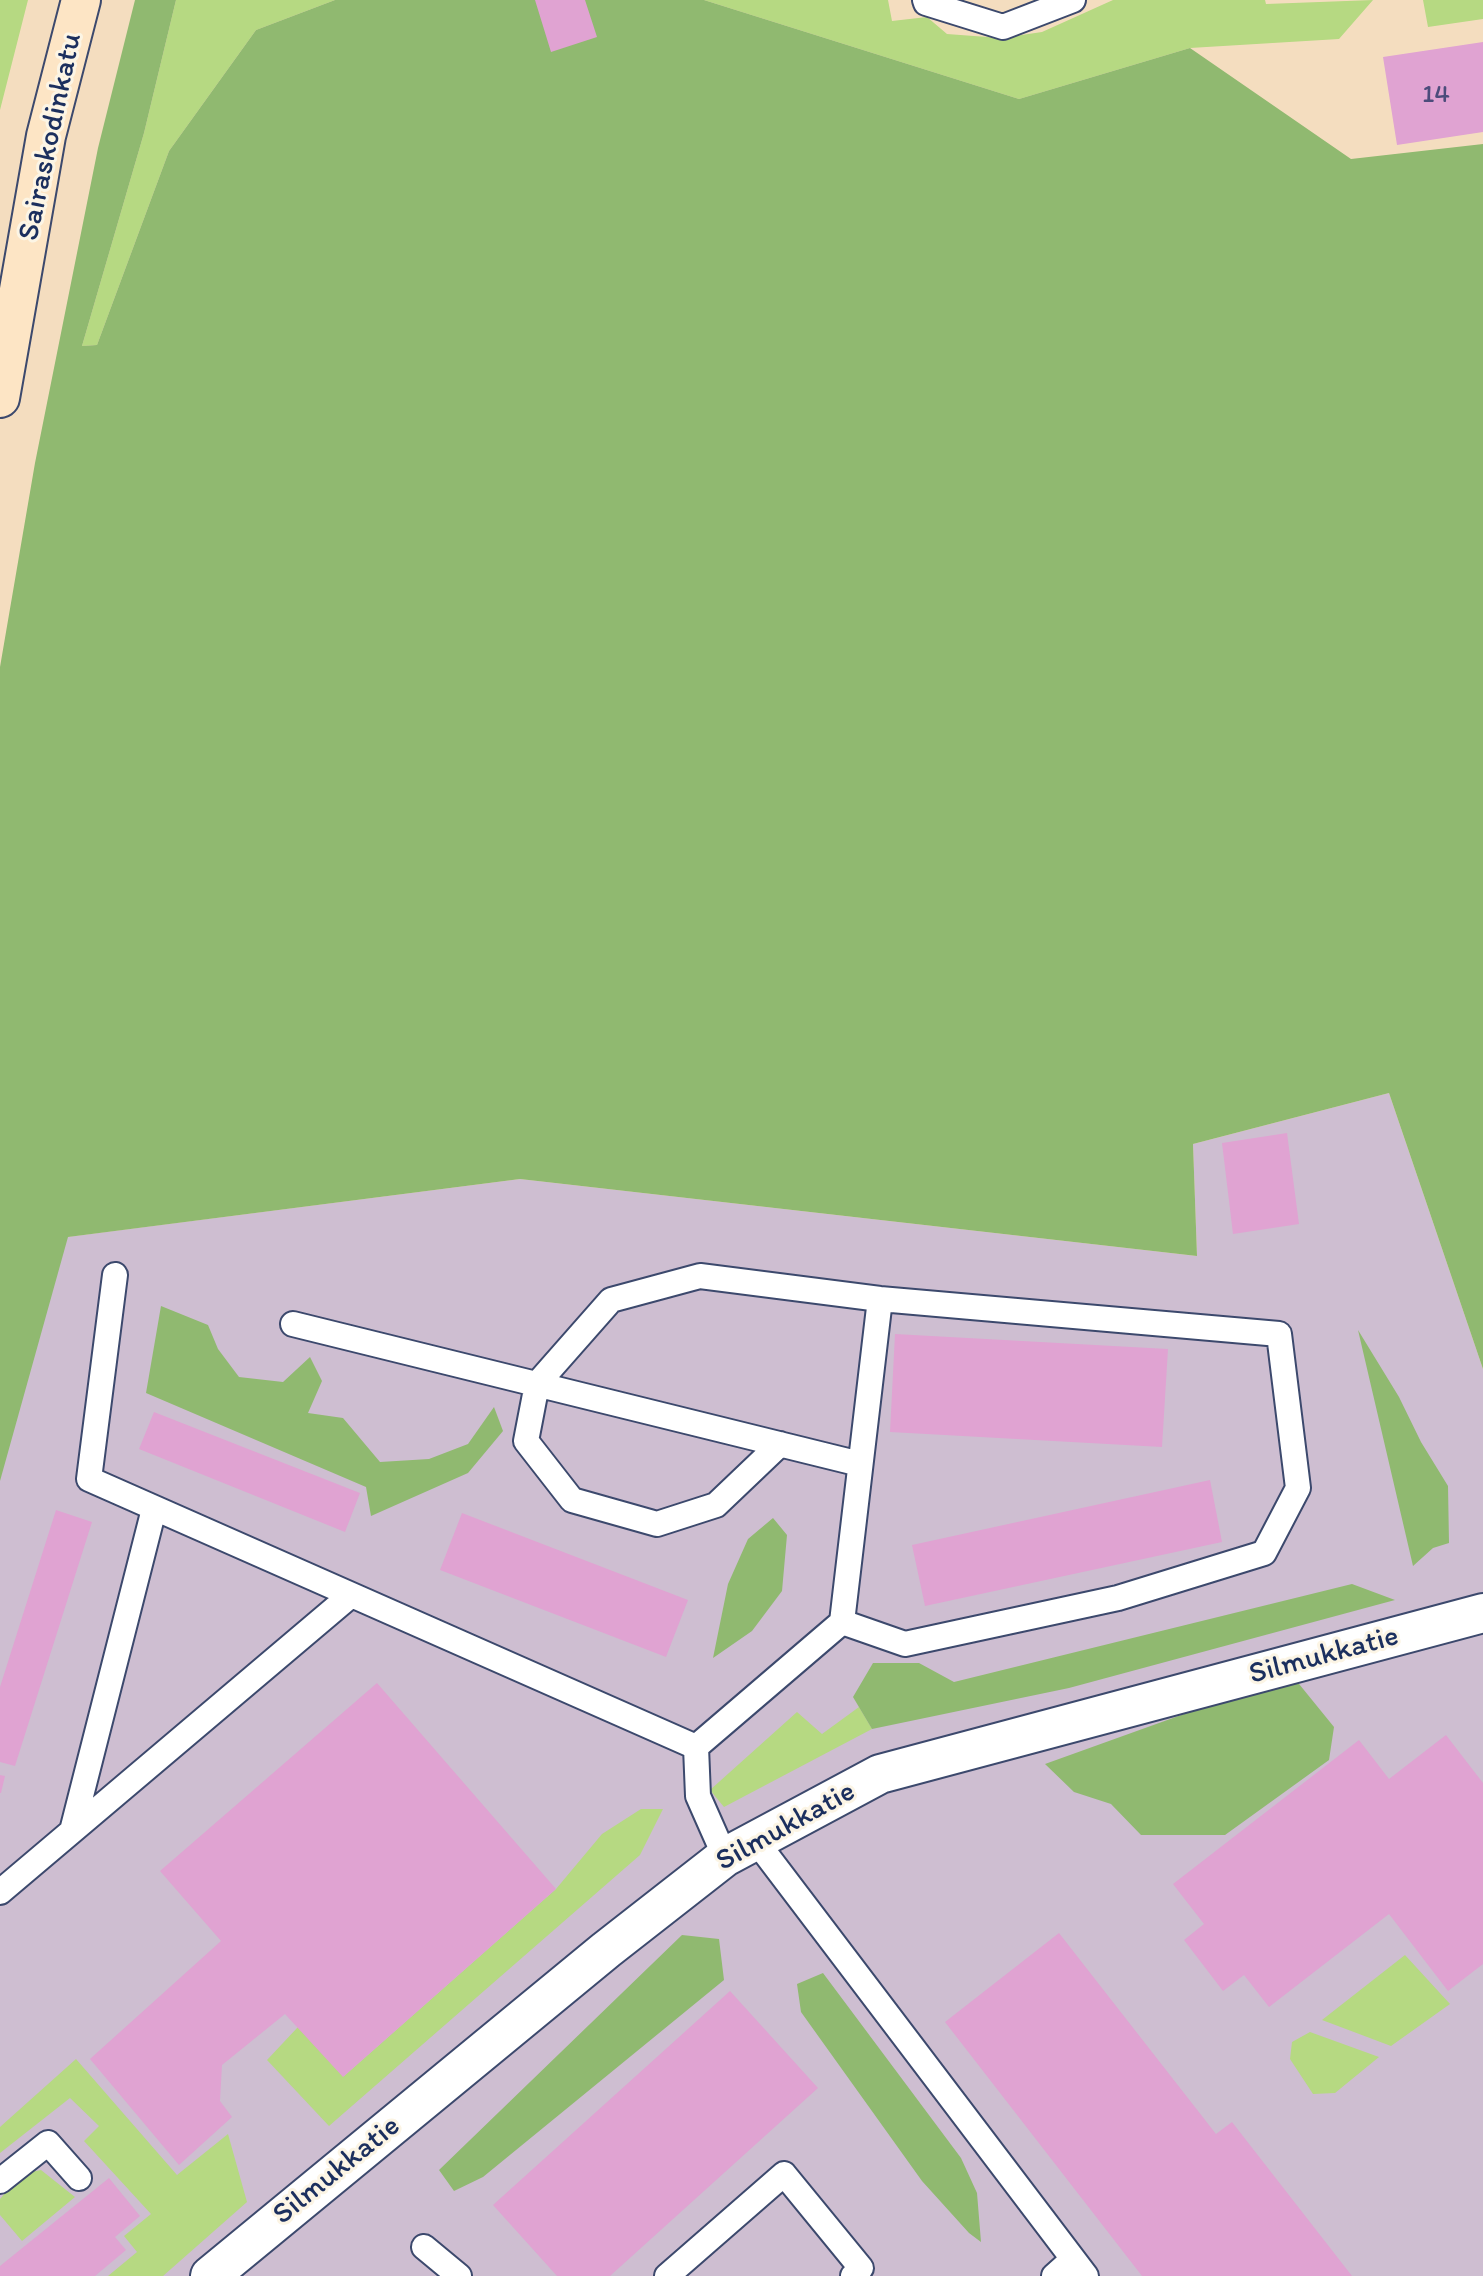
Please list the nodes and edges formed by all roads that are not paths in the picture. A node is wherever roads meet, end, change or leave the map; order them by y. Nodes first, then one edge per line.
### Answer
1 (81, 0) edge
2 (925, 0) edge
3 (1073, 0) edge
4 (0, 398) edge
5 (115, 1275) dead end
6 (880, 1300) junction
7 (293, 1324) dead end
8 (537, 1384) junction
9 (780, 1444) junction
10 (860, 1464) junction
11 (154, 1509) junction
12 (351, 1595) junction
13 (1483, 1614) edge
14 (842, 1622) junction
15 (696, 1747) junction
16 (72, 1831) junction
17 (740, 1849) junction
18 (0, 1892) edge
19 (79, 2178) dead end
20 (0, 2181) edge
21 (424, 2247) dead end
22 (1079, 2268) edge
23 (210, 2276) edge
24 (459, 2276) edge
25 (667, 2276) edge
26 (853, 2276) edge
27 (1054, 2276) edge

1 - 4 main road, Sairaskodinkatu
2 - 3 lane
5 - 11 lane
6 - 8 lane
6 - 10 lane
6 - 14 lane
7 - 8 lane
8 - 9 lane
8 - 9 lane
9 - 10 lane
10 - 14 lane
11 - 12 lane
11 - 16 lane
12 - 15 lane
12 - 16 lane
13 - 17 street, Silmukkatie
14 - 15 lane
15 - 17 lane
16 - 18 lane
17 - 22 lane
17 - 23 street, Silmukkatie
19 - 20 lane
21 - 24 lane
22 - 27 lane
25 - 26 lane

